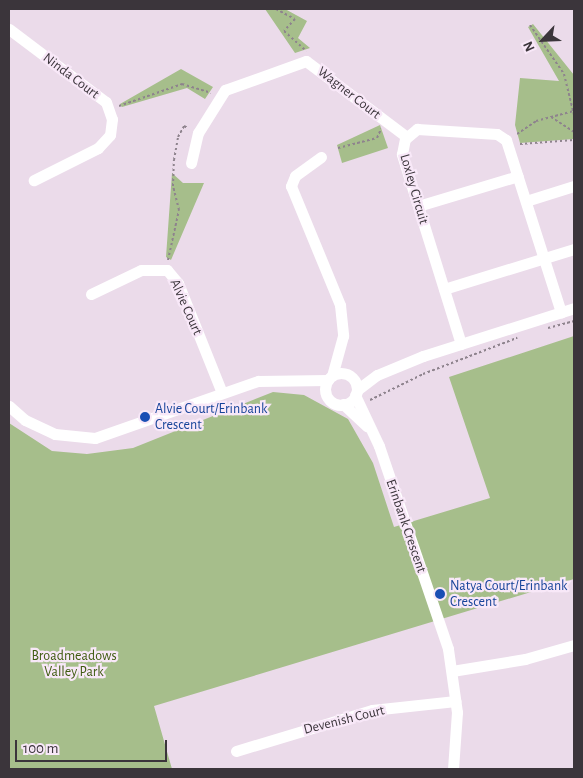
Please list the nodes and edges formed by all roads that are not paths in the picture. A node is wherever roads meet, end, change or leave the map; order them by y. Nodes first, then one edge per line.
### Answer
1 (9, 30) edge
2 (407, 137) junction
3 (321, 157) dead end
4 (191, 163) dead end
5 (518, 176) junction
6 (34, 180) dead end
7 (574, 186) edge
8 (526, 202) junction
9 (418, 206) junction
10 (574, 249) edge
11 (544, 258) junction
12 (444, 289) junction
13 (91, 294) dead end
14 (574, 308) edge
15 (561, 312) junction
16 (461, 344) junction
17 (342, 348) junction
18 (377, 375) junction
19 (349, 376) junction
20 (330, 378) junction
21 (297, 380) junction
22 (222, 394) junction
23 (326, 395) junction
24 (358, 396) junction
25 (343, 404) junction
26 (9, 406) edge
27 (372, 431) junction
28 (574, 645) edge
29 (452, 671) junction
30 (456, 701) junction
31 (236, 751) dead end
32 (453, 769) edge

1 - 6 street, Ninda Court
2 - 4 street, Wagner Court
2 - 5 street, Loxley Circuit
2 - 9 street, Loxley Circuit
3 - 17 street
5 - 8 street, Loxley Circuit
5 - 9 street
7 - 8 street
8 - 11 street, Loxley Circuit
9 - 12 street, Loxley Circuit
10 - 11 street
11 - 12 street
11 - 15 street, Loxley Circuit
12 - 16 street, Loxley Circuit
13 - 22 street, Alvie Court
14 - 15 street
15 - 16 street
16 - 18 street
17 - 19 street
17 - 20 street
18 - 19 street
18 - 24 street
19 - 20 street
19 - 24 street
20 - 21 street
20 - 23 street
21 - 22 street
21 - 23 street
22 - 26 street
23 - 25 street
24 - 25 street
24 - 27 street, Erinbank Crescent
25 - 27 street, Erinbank Crescent
27 - 29 street, Erinbank Crescent
28 - 29 street
29 - 30 street, Erinbank Crescent
30 - 31 street, Devenish Court
30 - 32 street, Erinbank Crescent

